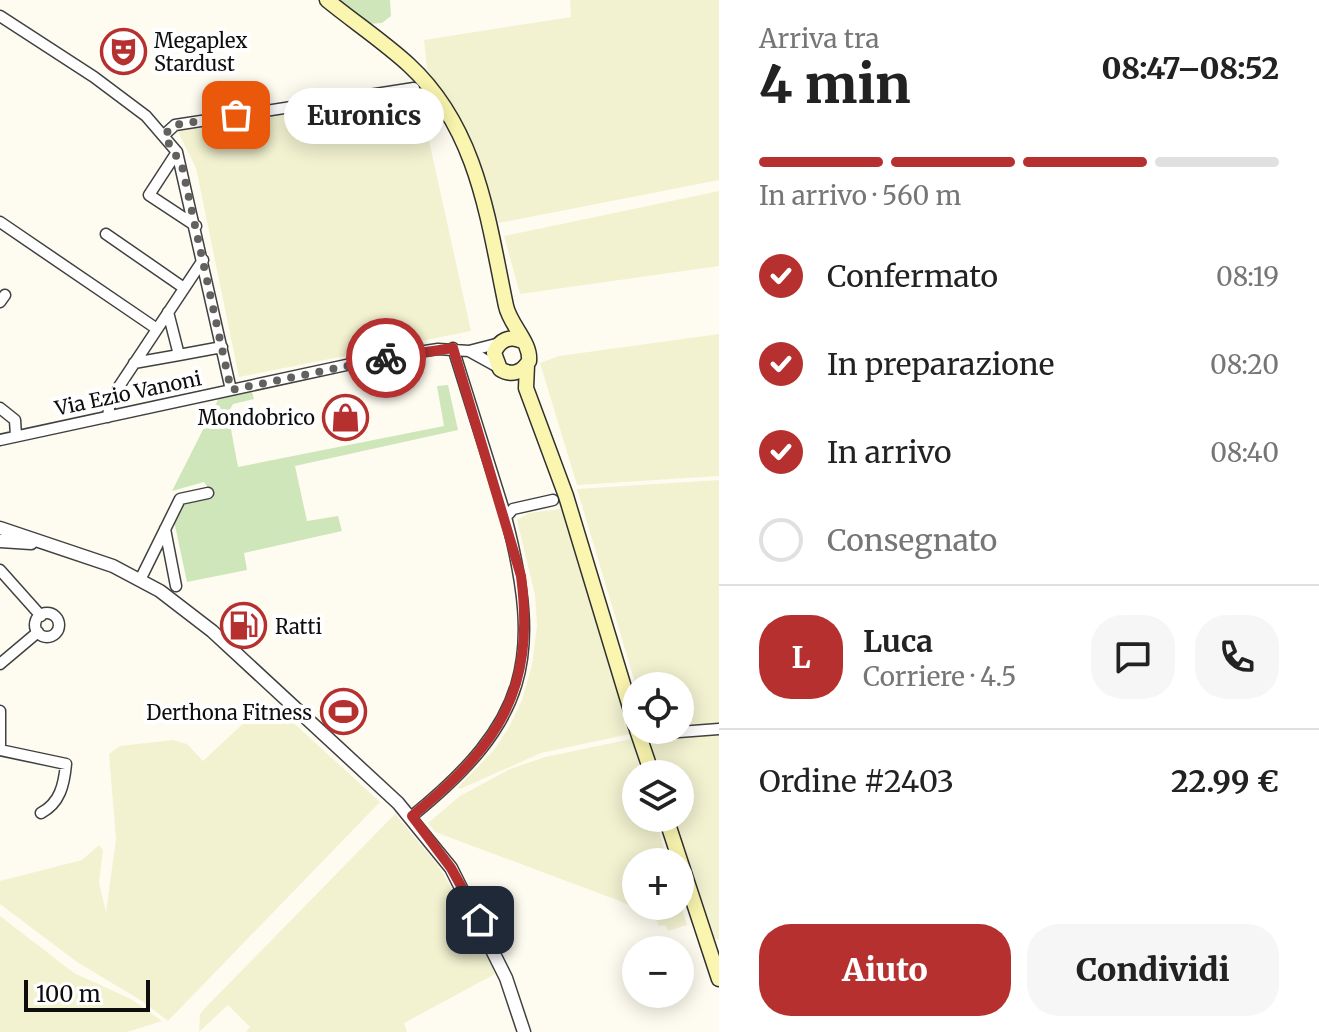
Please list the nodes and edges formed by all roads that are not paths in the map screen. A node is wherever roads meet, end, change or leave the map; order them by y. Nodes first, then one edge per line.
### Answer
1 (327, 0) edge
2 (0, 16) edge
3 (414, 88) dead end
4 (164, 135) junction
5 (177, 152) junction
6 (0, 222) edge
7 (196, 226) junction
8 (106, 234) dead end
9 (203, 260) junction
10 (184, 288) junction
11 (506, 307) junction
12 (168, 312) junction
13 (157, 329) junction
14 (522, 341) junction
15 (500, 343) junction
16 (222, 347) junction
17 (453, 348) junction
18 (469, 351) junction
19 (179, 355) junction
20 (134, 363) junction
21 (527, 365) junction
22 (502, 370) junction
23 (231, 390) junction
24 (0, 408) edge
25 (534, 410) junction
26 (108, 417) junction
27 (16, 436) junction
28 (0, 440) edge
29 (208, 493) dead end
30 (553, 500) dead end
31 (506, 517) junction
32 (165, 527) junction
33 (0, 528) edge
34 (0, 541) edge
35 (50, 545) junction
36 (0, 570) edge
37 (140, 580) junction
38 (176, 586) dead end
39 (41, 616) junction
40 (38, 632) junction
41 (0, 662) edge
42 (622, 681) edge
43 (0, 711) edge
44 (719, 729) edge
45 (694, 730) edge
46 (0, 748) edge
47 (41, 813) dead end
48 (412, 816) junction
49 (671, 832) edge
50 (719, 979) edge
51 (524, 1032) edge

1 - 11 main road
2 - 4 street
3 - 4 street
4 - 5 street
5 - 7 street
5 - 7 street
6 - 13 street
7 - 9 street
8 - 10 street
9 - 10 street
9 - 16 street
10 - 12 street
11 - 14 main road
11 - 15 main road
12 - 13 street
12 - 19 street
13 - 20 street
14 - 15 main road
14 - 21 main road
15 - 18 street
15 - 22 main road
16 - 19 street
16 - 23 street
17 - 18 street, Via Ezio Vanoni
17 - 23 street, Via Ezio Vanoni
17 - 31 street
18 - 22 street
19 - 20 street
20 - 26 street
21 - 22 main road
21 - 25 main road
22 - 25 main road
23 - 26 street, Via Ezio Vanoni
24 - 27 street
25 - 42 main road
26 - 27 street, Via Ezio Vanoni
27 - 28 street, Via Ezio Vanoni
29 - 32 street
30 - 31 street
31 - 48 street
32 - 37 street
32 - 38 street
33 - 35 street
34 - 35 street
35 - 37 street
36 - 39 street
37 - 48 street
39 - 40 street
39 - 40 street
40 - 41 street
43 - 46 street
44 - 45 street
46 - 47 street
48 - 51 street
49 - 50 main road

